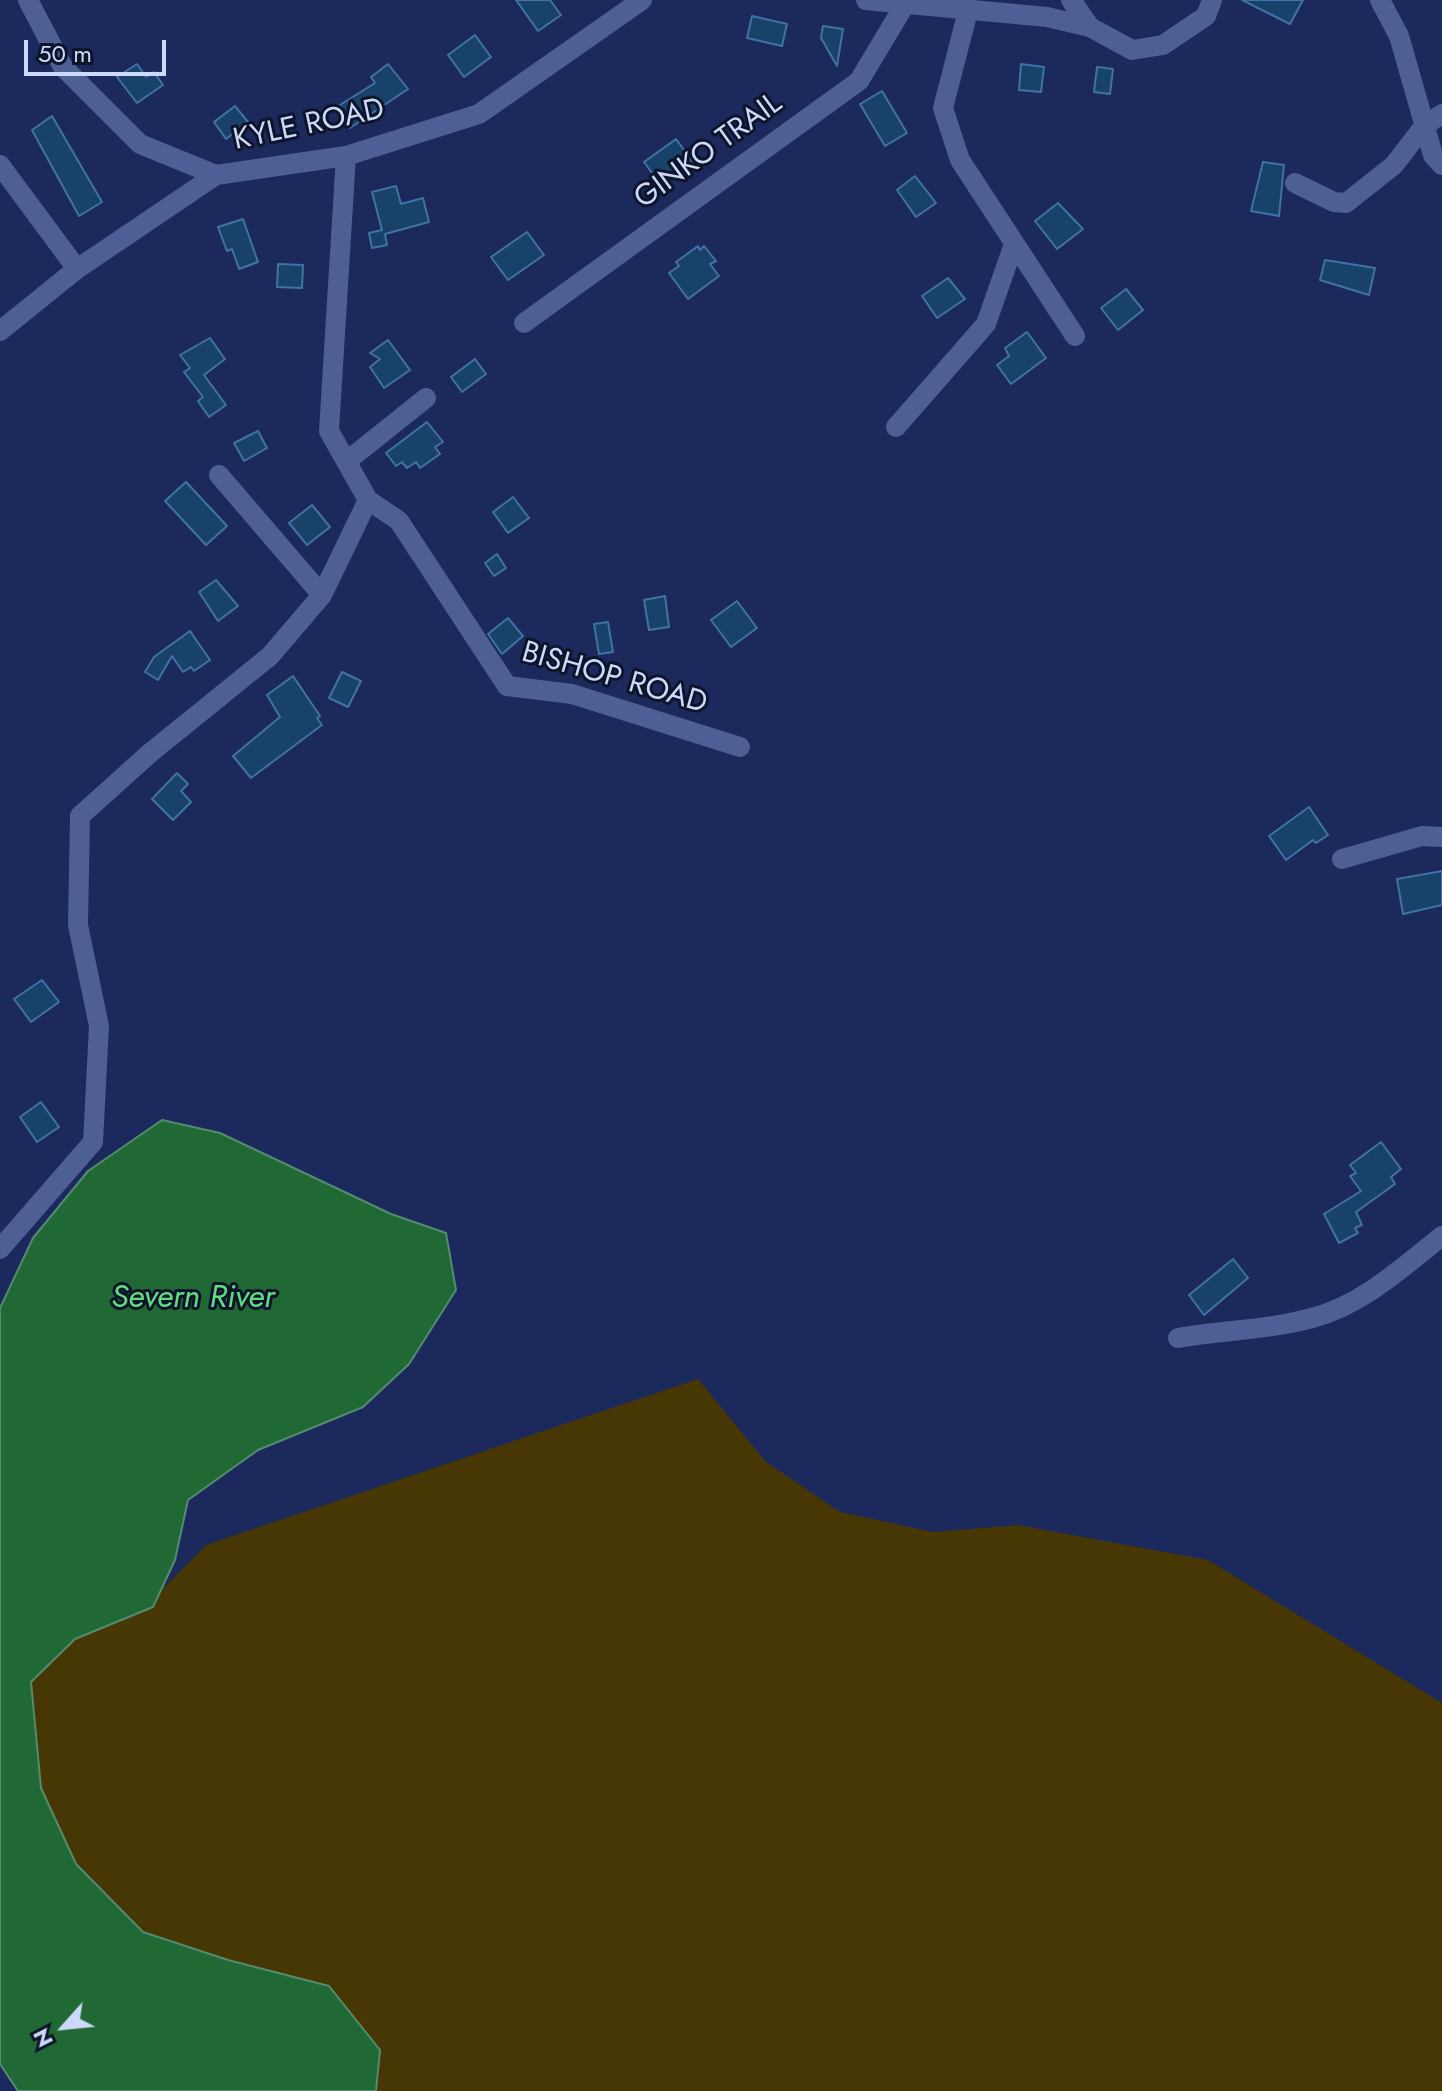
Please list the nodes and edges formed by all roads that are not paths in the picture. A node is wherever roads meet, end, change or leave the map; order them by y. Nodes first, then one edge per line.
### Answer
1 (28, 0) edge
2 (642, 0) edge
3 (866, 0) edge
4 (1071, 0) edge
5 (1212, 0) edge
6 (1380, 0) edge
7 (904, 6) junction
8 (968, 11) junction
9 (1090, 27) junction
10 (1442, 114) edge
11 (1424, 126) junction
12 (346, 156) junction
13 (0, 165) edge
14 (1442, 165) edge
15 (216, 175) junction
16 (1295, 183) dead end
17 (1014, 244) junction
18 (77, 269) junction
19 (524, 323) dead end
20 (0, 331) edge
21 (1075, 336) dead end
22 (426, 398) dead end
23 (896, 427) dead end
24 (347, 461) junction
25 (219, 475) dead end
26 (368, 500) junction
27 (322, 595) junction
28 (740, 747) dead end
29 (1442, 837) edge
30 (1342, 859) dead end
31 (1442, 1236) edge
32 (0, 1249) edge
33 (1178, 1338) dead end

1 - 15 street, KYLE ROAD
2 - 12 street, KYLE ROAD
3 - 7 street
4 - 9 street
5 - 9 street
6 - 11 street
7 - 8 street
7 - 19 street, GINKO TRAIL
8 - 9 street
8 - 17 street
10 - 11 street
11 - 14 street
11 - 16 street
12 - 15 street, KYLE ROAD
12 - 24 street
13 - 18 street
15 - 18 street
17 - 21 street
17 - 23 street
18 - 20 street
22 - 24 street
24 - 26 street
25 - 27 street
26 - 27 street
26 - 28 street, BISHOP ROAD
27 - 32 street
29 - 30 street
31 - 33 street

